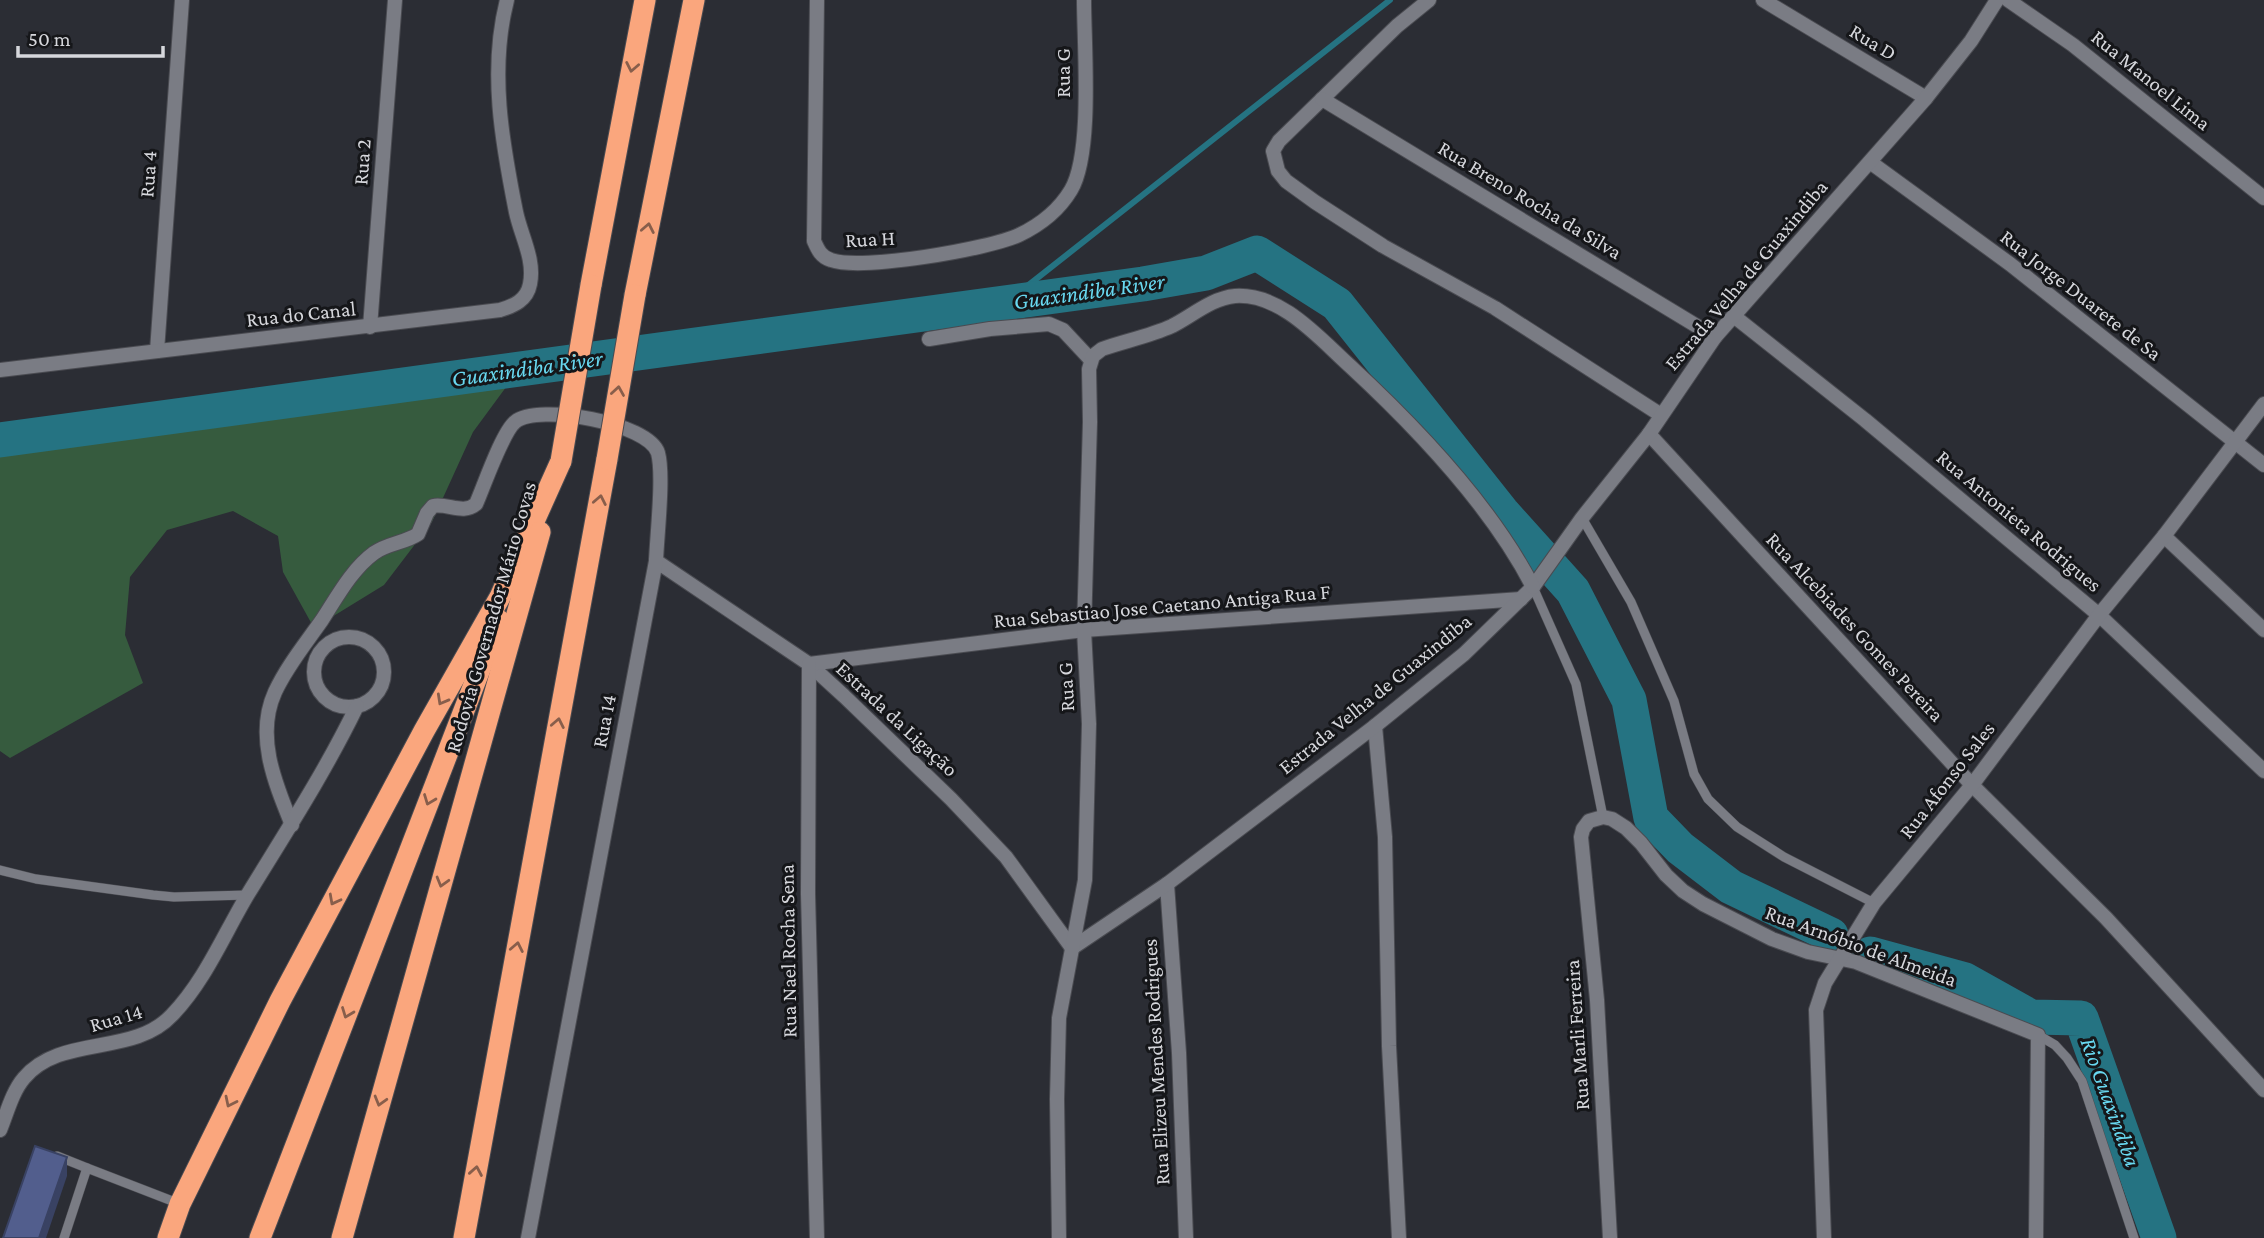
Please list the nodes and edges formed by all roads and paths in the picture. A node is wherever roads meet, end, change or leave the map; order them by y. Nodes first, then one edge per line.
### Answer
1 (181, 0) edge
2 (395, 0) edge
3 (507, 0) edge
4 (645, 0) edge
5 (695, 0) edge
6 (817, 0) edge
7 (1083, 0) edge
8 (1429, 0) edge
9 (1763, 0) edge
10 (1997, 0) edge
11 (2008, 0) edge
12 (1926, 98) junction
13 (1322, 99) junction
14 (1083, 145) joint
15 (1870, 162) junction
16 (2264, 198) edge
17 (1735, 317) junction
18 (370, 327) junction
19 (1716, 337) junction
20 (929, 339) dead end
21 (157, 351) junction
22 (1091, 360) junction
23 (0, 370) edge
24 (2264, 404) edge
25 (1661, 415) junction
26 (1648, 434) junction
27 (2234, 442) junction
28 (561, 461) junction
29 (2264, 464) edge
30 (1582, 518) junction
31 (2164, 536) junction
32 (656, 561) junction
33 (1533, 587) junction
34 (1521, 599) junction
35 (2099, 615) junction
36 (1084, 630) junction
37 (2264, 630) edge
38 (809, 664) junction
39 (357, 706) junction
40 (1375, 726) junction
41 (2264, 771) edge
42 (1972, 785) junction
43 (1603, 817) junction
44 (292, 825) junction
45 (0, 870) edge
46 (1167, 884) junction
47 (247, 895) junction
48 (1874, 902) junction
49 (1072, 948) junction
50 (1840, 959) junction
51 (2038, 1035) junction
52 (2264, 1090) edge
53 (0, 1130) edge
54 (48, 1152) edge
55 (87, 1168) junction
56 (180, 1204) junction
57 (64, 1238) edge
58 (168, 1238) edge
59 (260, 1238) edge
60 (342, 1238) edge
61 (464, 1238) edge
62 (528, 1238) edge
63 (817, 1238) edge
64 (1059, 1238) edge
65 (1186, 1238) edge
66 (1399, 1238) edge
67 (1610, 1238) edge
68 (1824, 1238) edge
69 (2036, 1238) edge
70 (2134, 1238) edge

1 - 21 street, Rua 4
2 - 18 street, Rua 2
3 - 18 street, Rua do Canal
4 -> 28 highway, Rodovia Governador Mário Covas, bridge
61 -> 5 highway, bridge
6 - 14 street, Rua H
7 - 14 street, Rua G
8 - 13 street
9 - 12 street, Rua D
10 - 12 street, Estrada Velha de Guaxindiba
11 - 16 street, Rua Manoel Lima
12 - 15 street, Estrada Velha de Guaxindiba
13 - 19 street, Rua Breno Rocha da Silva
13 - 25 street
15 - 17 street, Estrada Velha de Guaxindiba
15 - 27 street, Rua Jorge Duarete de Sa
17 - 19 street, Estrada Velha de Guaxindiba
17 - 35 street, Rua Antonieta Rodrigues
18 - 21 street, Rua do Canal
19 - 25 street, Estrada Velha de Guaxindiba
20 - 22 street
21 - 23 street, Rua do Canal
22 - 33 street
22 - 36 street, Rua G
24 - 27 street, Rua Afonso Sales
25 - 26 street, Estrada Velha de Guaxindiba
26 - 30 street, Estrada Velha de Guaxindiba
26 - 42 street, Rua Alcebiades Gomes Pereira
27 - 29 street, Rua Jorge Duarete de Sa
27 - 31 street, Rua Afonso Sales
28 -> 56 highway
28 -> 59 highway
28 -> 60 highway, Rodovia Governador Mário Covas
30 - 33 street, Estrada Velha de Guaxindiba
30 - 48 lane
31 - 35 street, Rua Afonso Sales
31 - 37 street
32 - 38 street, Estrada da Ligação
32 - 44 street, Rua 14
32 - 62 street, Rua 14
33 - 34 street, Estrada Velha de Guaxindiba
33 - 43 lane
34 - 36 street, Rua Sebastiao Jose Caetano Antiga Rua F
34 - 40 street, Estrada Velha de Guaxindiba
35 - 41 street, Rua Antonieta Rodrigues
35 - 42 street, Rua Afonso Sales
36 - 38 street, Rua Sebastiao Jose Caetano Antiga Rua F
36 - 49 street, Rua G
38 - 49 street, Estrada da Ligação
38 - 63 street, Rua Nael Rocha Sena
39 - 39 street
39 - 44 street, Rua 14
40 - 46 street, Estrada Velha de Guaxindiba
40 - 66 street
42 - 48 street, Rua Afonso Sales
42 - 52 street, Rua Alcebiades Gomes Pereira
43 - 50 street, Rua Arnóbio de Almeida
43 - 67 street, Rua Marli Ferreira
44 - 47 street, Rua 14
45 - 47 lane
46 - 49 street, Estrada Velha de Guaxindiba
46 - 65 street, Rua Elizeu Mendes Rodrigues
47 - 53 street, Rua 14
48 - 50 street, Rua Afonso Sales
49 - 64 street
50 - 51 street, Rua Arnóbio de Almeida
50 - 68 street, Rua Afonso Sales
51 - 69 street
51 - 70 lane
54 - 55 lane
55 - 56 lane
55 - 57 lane
56 - 58 highway

